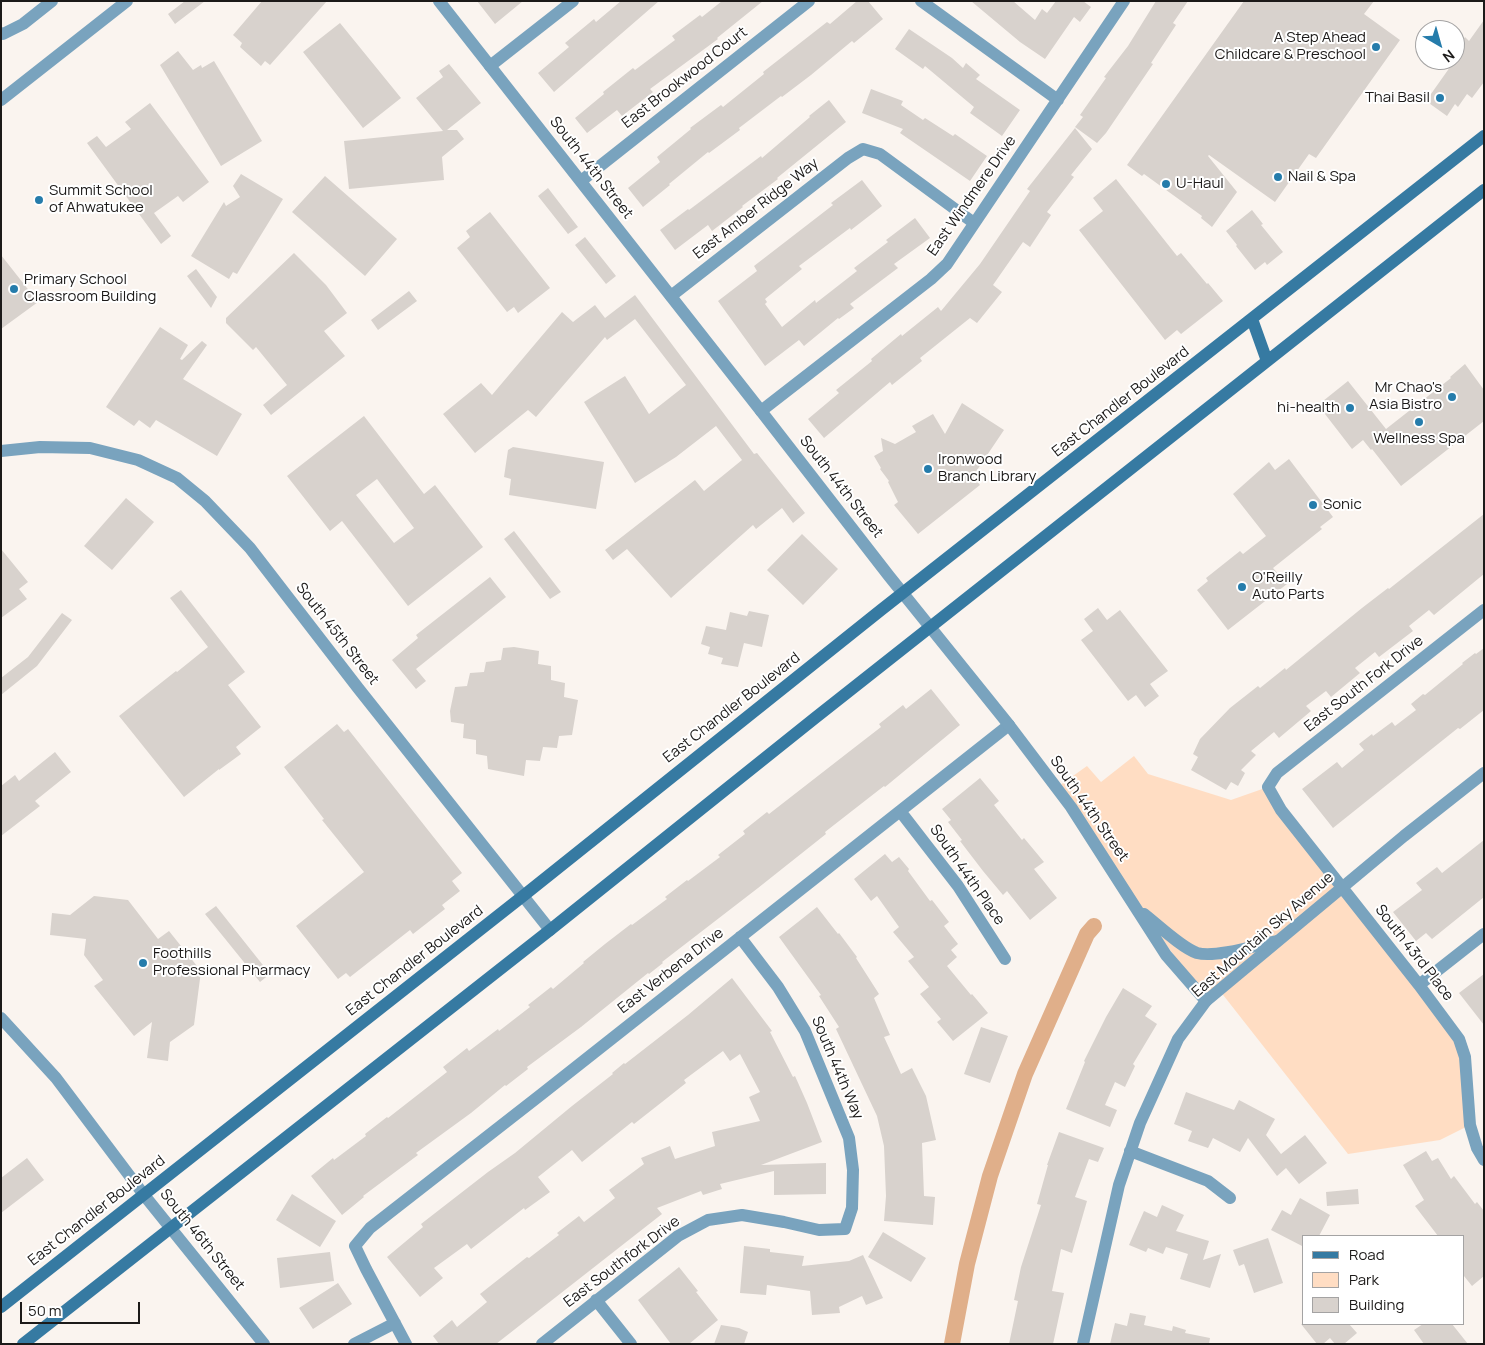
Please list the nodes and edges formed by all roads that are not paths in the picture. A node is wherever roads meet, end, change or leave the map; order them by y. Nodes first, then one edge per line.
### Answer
1 (52, 1) edge
2 (127, 1) edge
3 (439, 1) edge
4 (573, 1) edge
5 (809, 1) edge
6 (921, 1) edge
7 (1124, 1) edge
8 (2, 34) edge
9 (490, 66) junction
10 (1, 100) edge
11 (1058, 100) junction
12 (1484, 136) edge
13 (581, 181) junction
14 (1484, 190) edge
15 (974, 223) junction
16 (671, 296) junction
17 (1252, 319) junction
18 (1267, 361) junction
19 (762, 411) junction
20 (1, 451) edge
21 (903, 594) junction
22 (1484, 610) edge
23 (930, 628) junction
24 (1009, 725) junction
25 (1484, 773) edge
26 (1268, 787) joint
27 (900, 811) junction
28 (1342, 888) junction
29 (523, 896) junction
30 (1135, 906) junction
31 (550, 930) junction
32 (1484, 934) edge
33 (740, 938) junction
34 (1277, 941) junction
35 (1005, 959) dead end
36 (1419, 985) junction
37 (1206, 1002) junction
38 (1, 1018) edge
39 (1130, 1151) junction
40 (1484, 1160) edge
41 (144, 1195) junction
42 (1230, 1198) dead end
43 (170, 1227) junction
44 (845, 1228) joint
45 (596, 1300) junction
46 (1, 1308) edge
47 (395, 1323) junction
48 (23, 1344) edge
49 (264, 1344) edge
50 (354, 1344) edge
51 (406, 1344) edge
52 (542, 1344) edge
53 (631, 1344) edge
54 (1083, 1344) edge

1 - 8 street
2 - 10 street
3 - 9 street, South 44th Street
4 - 9 street
5 - 13 street, East Brookwood Court
6 - 11 street
7 - 11 street, East Windmere Drive
9 - 13 street, South 44th Street
11 - 15 street, East Windmere Drive
12 - 17 main road, East Chandler Boulevard
13 - 16 street, South 44th Street
14 - 18 main road
15 - 16 street, East Amber Ridge Way
15 - 19 street, East Windmere Drive
16 - 19 street, South 44th Street
17 - 18 main road
17 - 21 main road, East Chandler Boulevard
18 - 23 main road
19 - 21 street, South 44th Street
20 - 29 street, South 45th Street
21 - 23 street, South 44th Street
21 - 29 main road, East Chandler Boulevard
22 - 26 street, East South Fork Drive
23 - 24 street, South 44th Street
23 - 31 main road
24 - 27 street, East Verbena Drive
24 - 30 street, South 44th Street
25 - 28 street, East Mountain Sky Avenue
26 - 28 street, South 43rd Place
27 - 33 street, East Verbena Drive
27 - 35 street, South 44th Place
28 - 34 street, East Mountain Sky Avenue
28 - 36 street, South 43rd Place
29 - 31 street, South 45th Street
29 - 41 main road, East Chandler Boulevard
30 - 34 street
30 - 37 street, South 44th Street
31 - 43 main road
32 - 36 street
33 - 44 street, South 44th Way
33 - 47 street, East Verbena Drive
34 - 37 street, East Mountain Sky Avenue
36 - 40 street, South 43rd Place
37 - 39 street, East Mountain Sky Avenue
38 - 41 street, South 46th Street
39 - 42 street
39 - 54 street, East Mountain Sky Avenue
41 - 43 street, South 46th Street
41 - 46 main road, East Chandler Boulevard
43 - 48 main road
43 - 49 street, South 46th Street
44 - 45 street, East Southfork Drive
45 - 52 street, East Southfork Drive
45 - 53 street
47 - 50 street
47 - 51 street

